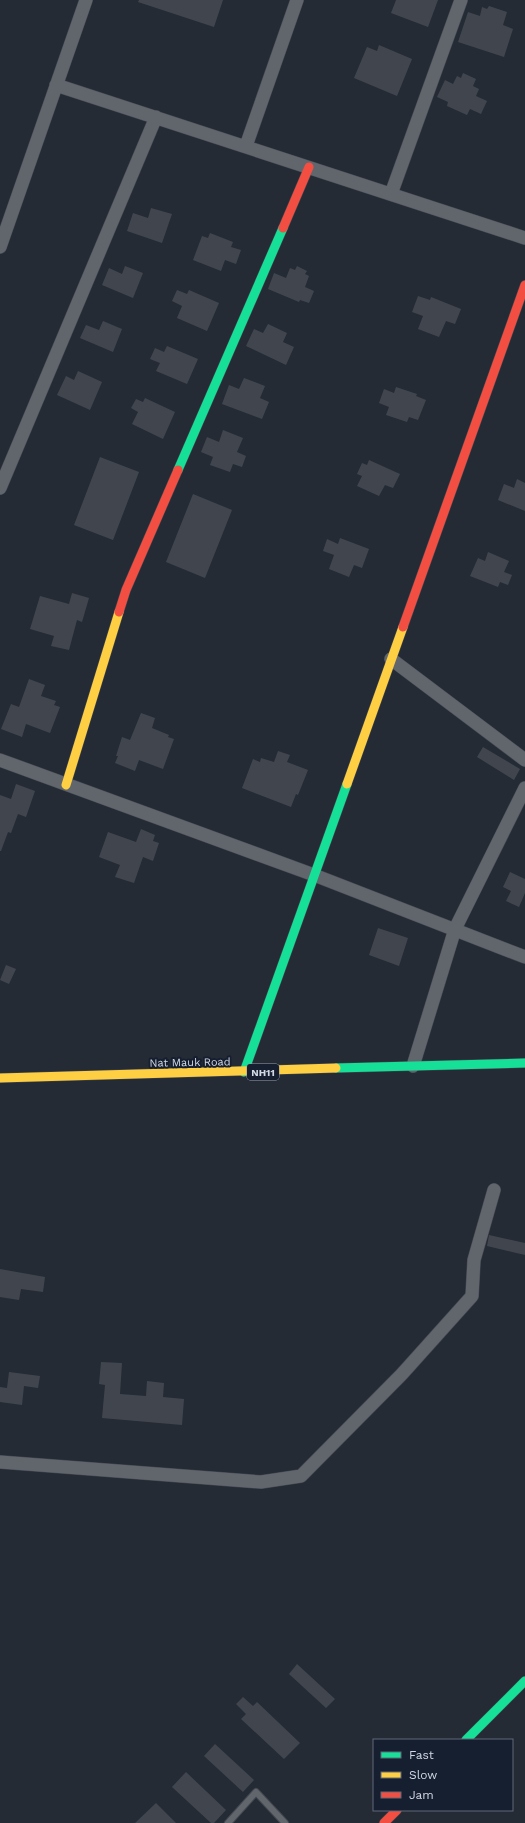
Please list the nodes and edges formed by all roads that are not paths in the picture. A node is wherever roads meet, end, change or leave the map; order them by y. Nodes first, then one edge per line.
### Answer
1 (86, 0) edge
2 (296, 0) edge
3 (461, 0) edge
4 (56, 85) junction
5 (156, 117) junction
6 (246, 146) junction
7 (309, 167) junction
8 (391, 194) junction
9 (525, 238) edge
10 (0, 247) edge
11 (525, 285) edge
12 (0, 488) edge
13 (391, 659) junction
14 (0, 760) edge
15 (525, 760) edge
16 (66, 784) junction
17 (525, 788) edge
18 (314, 875) junction
19 (455, 929) junction
20 (525, 957) edge
21 (525, 1063) edge
22 (413, 1066) junction
23 (244, 1072) junction
24 (0, 1078) edge
25 (494, 1190) dead end
26 (0, 1462) edge
27 (525, 1681) edge
28 (467, 1739) edge
29 (396, 1811) edge
30 (228, 1823) edge
31 (285, 1823) edge
32 (384, 1823) edge

1 - 4 street
2 - 6 street
3 - 8 street
4 - 5 street
4 - 10 street
5 - 6 street
5 - 12 street
6 - 7 street
7 - 8 street
7 - 16 main road
8 - 9 street
11 - 13 main road
13 - 15 street
13 - 18 main road
14 - 16 street
16 - 18 street
17 - 19 street
18 - 19 street
18 - 23 main road
19 - 20 street
19 - 22 street
21 - 22 main road, Nat Mauk Road / NH11
22 - 23 main road, Nat Mauk Road / NH11
23 - 24 main road, Nat Mauk Road / NH11
25 - 26 street
27 - 28 main road
29 - 32 main road
30 - 31 lane

